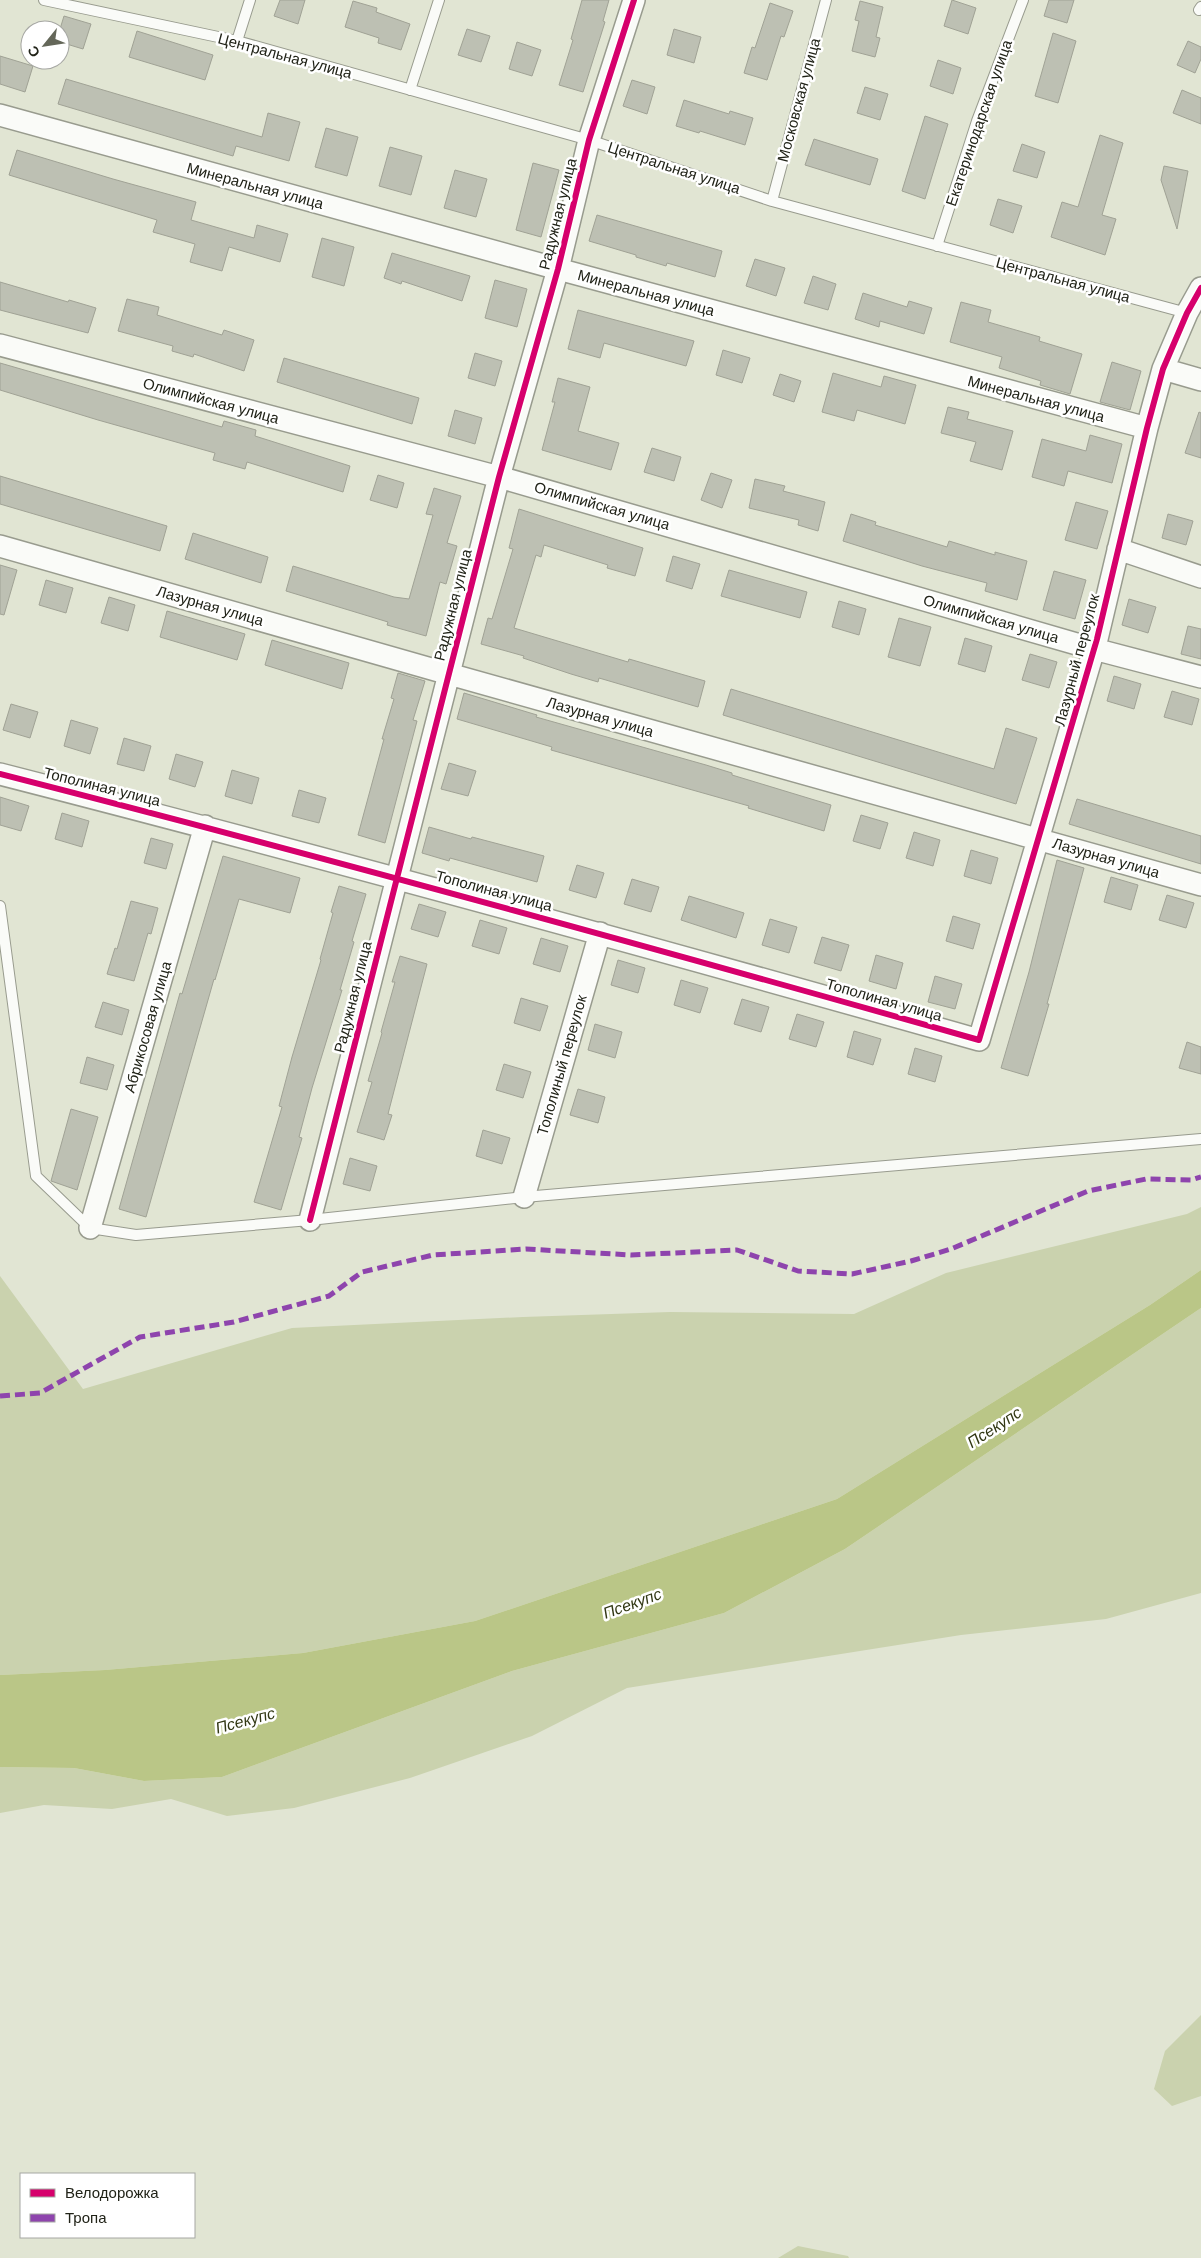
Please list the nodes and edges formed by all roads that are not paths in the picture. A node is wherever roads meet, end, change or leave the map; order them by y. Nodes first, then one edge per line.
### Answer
1 (250, 0) edge
2 (439, 0) edge
3 (634, 0) edge
4 (826, 0) edge
5 (1023, 0) edge
6 (50, 1) edge
7 (237, 41) junction
8 (410, 90) junction
9 (0, 115) edge
10 (589, 140) junction
11 (772, 201) junction
12 (937, 246) junction
13 (558, 269) junction
14 (1201, 288) edge
15 (1187, 313) junction
16 (0, 345) edge
17 (1163, 370) junction
18 (1201, 380) edge
19 (1147, 428) junction
20 (499, 477) junction
21 (0, 546) edge
22 (1118, 549) junction
23 (1201, 577) edge
24 (1094, 648) junction
25 (449, 674) junction
26 (1201, 677) edge
27 (0, 774) edge
28 (205, 826) junction
29 (1039, 839) junction
30 (397, 878) junction
31 (1201, 885) edge
32 (0, 906) edge
33 (600, 933) junction
34 (979, 1040) joint
35 (1201, 1139) edge
36 (524, 1197) junction
37 (310, 1220) junction
38 (90, 1228) junction

1 - 7 lane
2 - 8 lane
3 - 10 street, Радужная улица
4 - 11 lane, Московская улица
5 - 12 lane, Екатеринодарская улица
6 - 7 lane, Центральная улица
7 - 8 lane, Центральная улица
8 - 10 lane, Центральная улица
9 - 13 street, Минеральная улица
10 - 11 lane, Центральная улица
10 - 13 street, Радужная улица
11 - 12 lane, Центральная улица
12 - 15 lane, Центральная улица
13 - 19 street, Минеральная улица
13 - 20 street, Радужная улица
14 - 15 street, Лазурный переулок
15 - 17 street, Лазурный переулок
16 - 20 street, Олимпийская улица
17 - 18 street
17 - 19 street, Лазурный переулок
19 - 22 street, Лазурный переулок
20 - 24 street, Олимпийская улица
20 - 25 street, Радужная улица
21 - 25 street, Лазурная улица
22 - 23 street
22 - 24 street, Лазурный переулок
24 - 26 street, Олимпийская улица
24 - 29 street, Лазурный переулок
25 - 29 street, Лазурная улица
25 - 30 street, Радужная улица
27 - 28 street, Тополиная улица
28 - 30 street, Тополиная улица
28 - 38 street, Абрикосовая улица
29 - 31 street, Лазурная улица
29 - 34 street, Лазурный переулок
30 - 33 street, Тополиная улица
30 - 37 street, Радужная улица
32 - 38 lane
33 - 34 street, Тополиная улица
33 - 36 street, Тополиный переулок
35 - 36 lane
36 - 37 lane
37 - 38 lane

